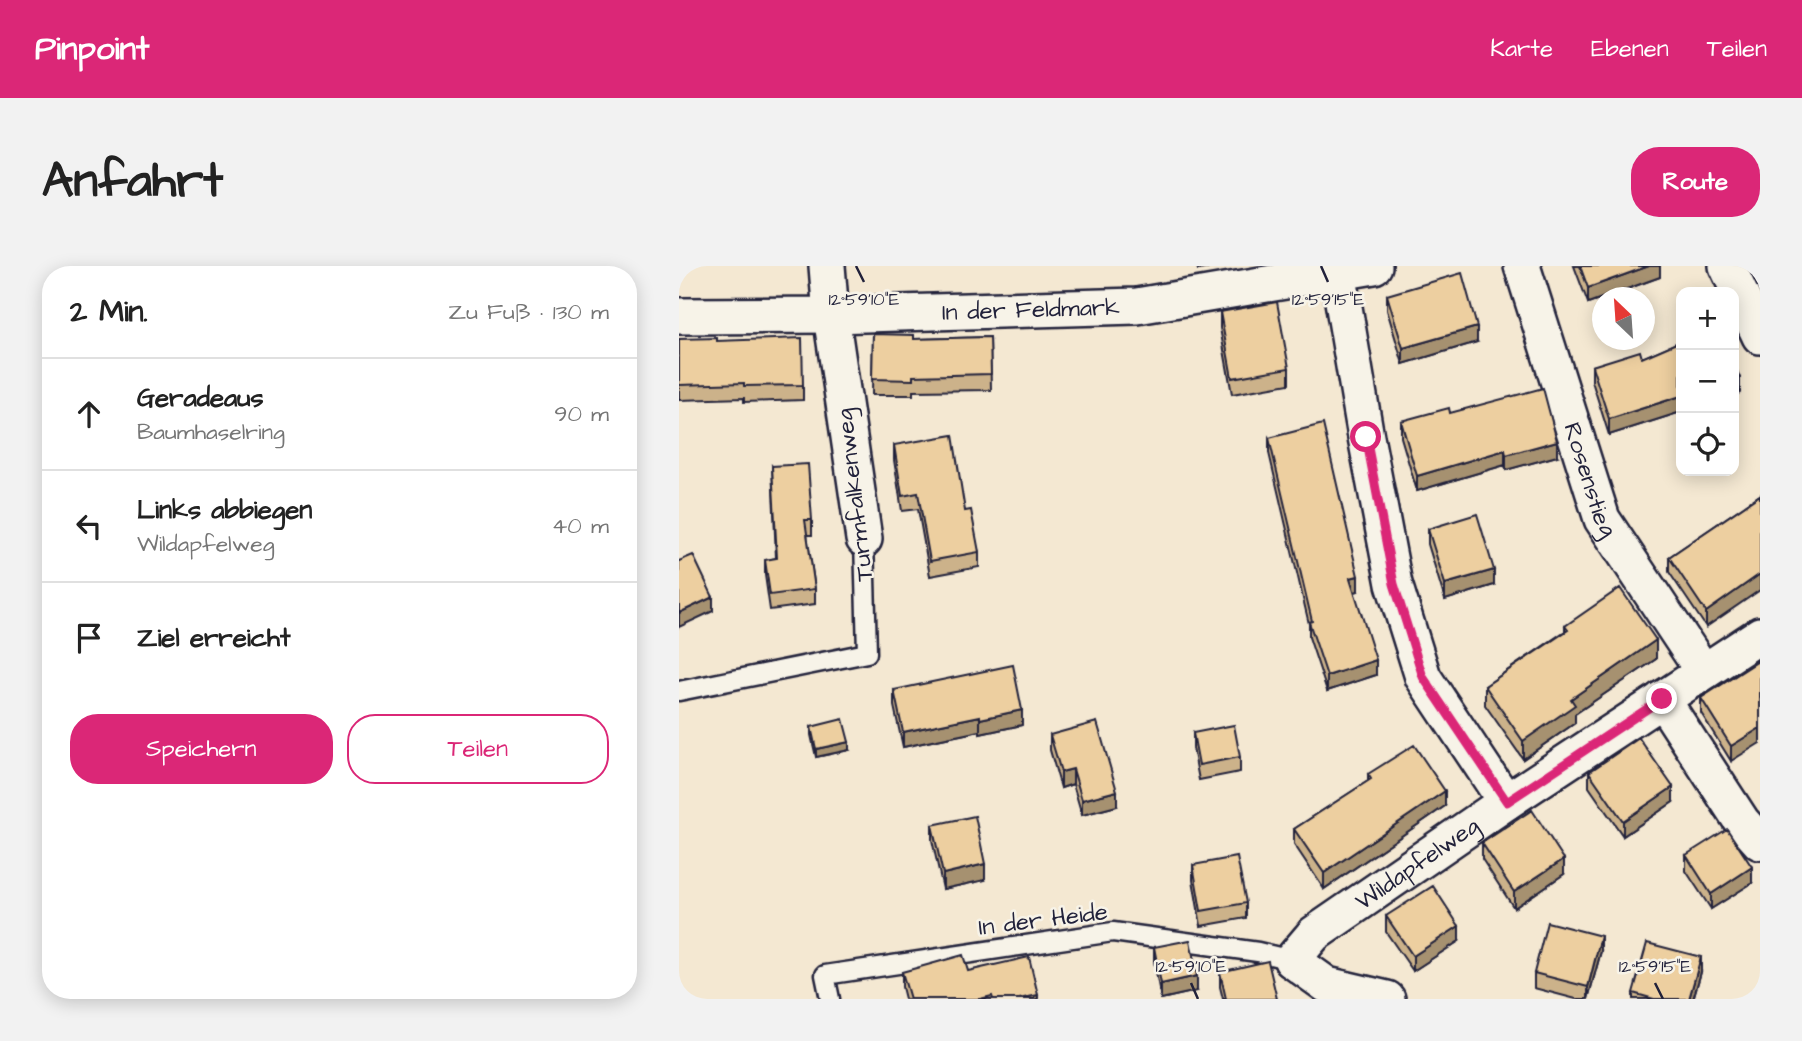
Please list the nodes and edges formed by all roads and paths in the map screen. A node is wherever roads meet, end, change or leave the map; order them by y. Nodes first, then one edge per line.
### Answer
1 (827, 266) edge
2 (1374, 266) edge
3 (1522, 266) edge
4 (1727, 266) edge
5 (1337, 269) edge
6 (831, 315) junction
7 (679, 316) edge
8 (1760, 336) edge
9 (864, 540) joint
10 (1760, 635) edge
11 (1703, 671) junction
12 (679, 691) edge
13 (1662, 699) junction
14 (1507, 802) junction
15 (1760, 842) edge
16 (1292, 960) junction
17 (830, 999) edge
18 (1310, 999) edge
19 (1387, 999) edge

1 - 6 street, Turmfalkenweg
2 - 5 street, In der Feldmark
3 - 11 street, Rosenstieg
4 - 8 street
5 - 6 street, In der Feldmark
5 - 14 street
6 - 7 street, In der Feldmark
6 - 9 street, Turmfalkenweg
9 - 12 lane, Turmfalkenweg
10 - 11 street, Wildapfelweg
11 - 13 street, Wildapfelweg
13 - 14 street, Wildapfelweg
13 - 15 street
14 - 16 street, Wildapfelweg
16 - 17 lane, In der Heide
16 - 18 street
16 - 19 street

